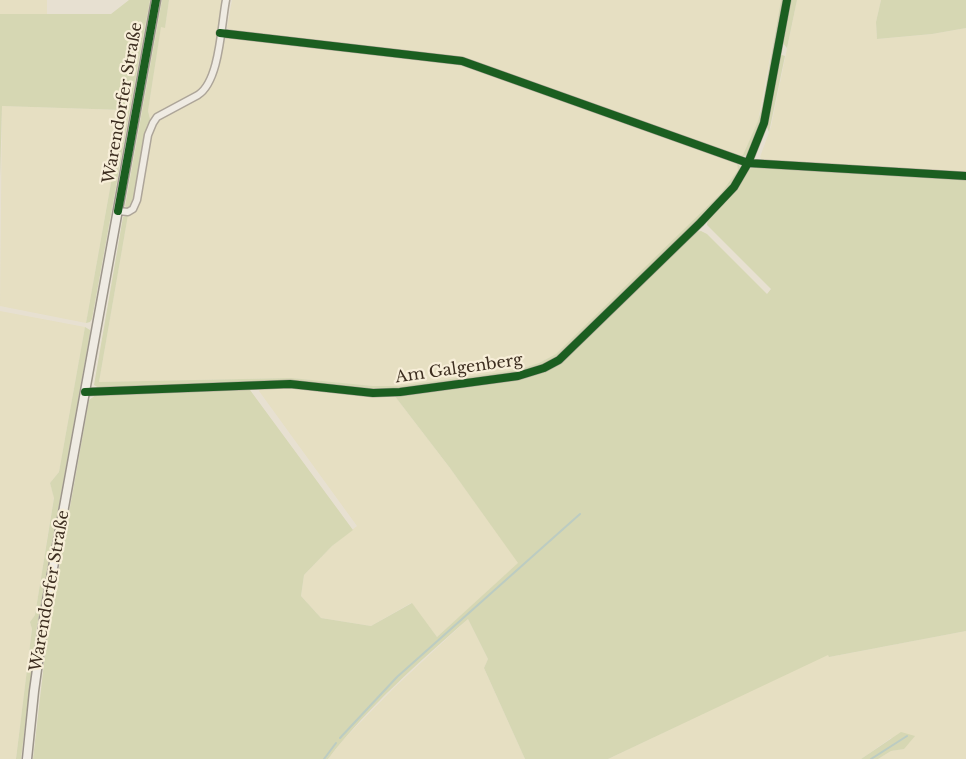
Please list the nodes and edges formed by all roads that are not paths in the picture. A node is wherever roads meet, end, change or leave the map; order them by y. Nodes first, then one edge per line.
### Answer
1 (156, 0) edge
2 (226, 0) edge
3 (787, 0) edge
4 (220, 33) junction
5 (748, 162) junction
6 (966, 176) edge
7 (118, 211) junction
8 (85, 392) junction
9 (27, 759) edge

1 - 7 main road, Warendorfer Straße
2 - 4 street
3 - 5 street, Am Galgenberg
4 - 5 street
4 - 7 street, Warendorfer Straße
5 - 6 street
5 - 8 street, Am Galgenberg
7 - 8 main road, Warendorfer Straße
8 - 9 main road, Warendorfer Straße

